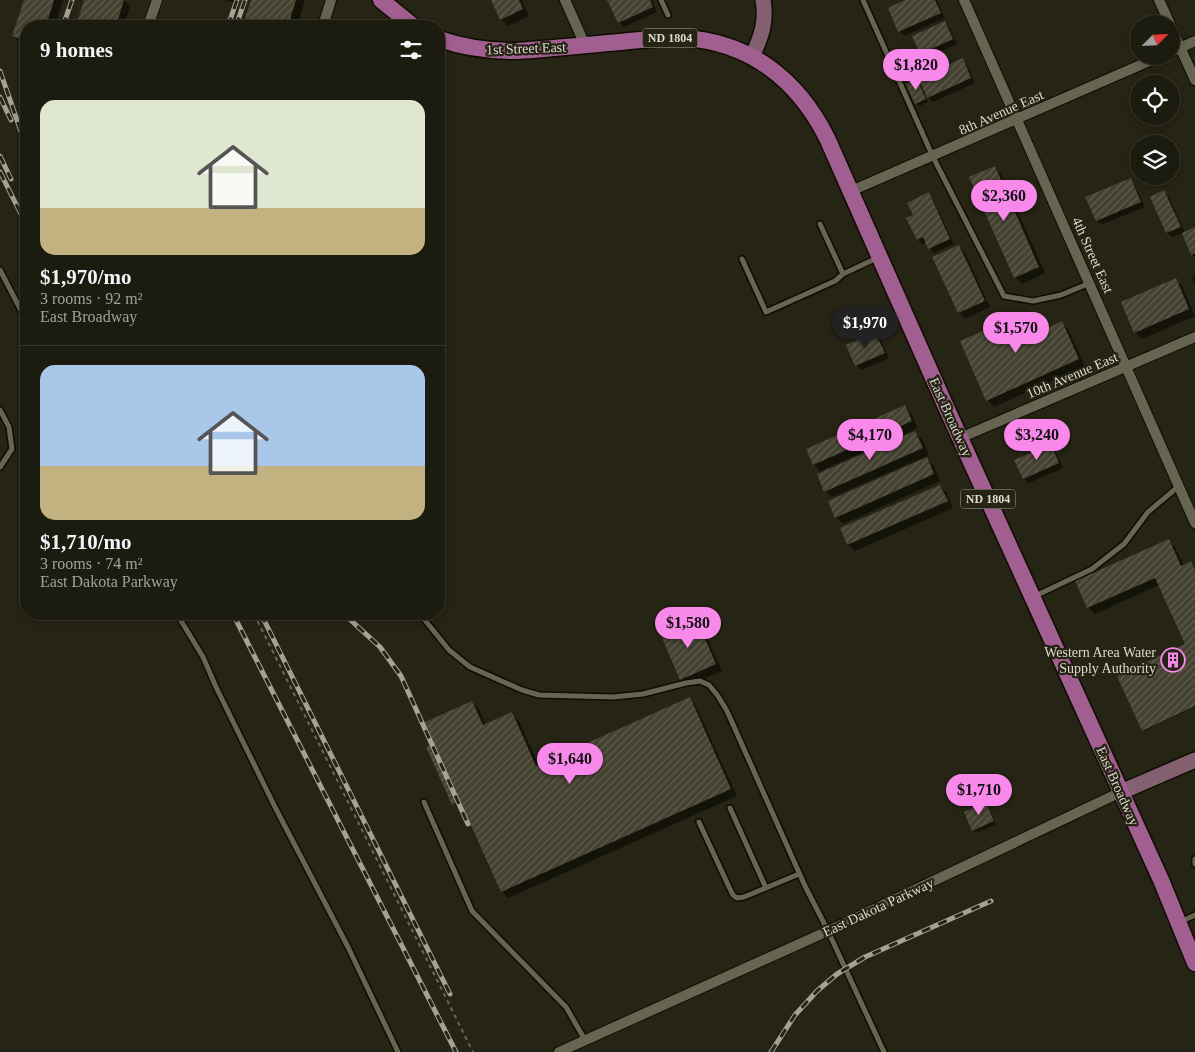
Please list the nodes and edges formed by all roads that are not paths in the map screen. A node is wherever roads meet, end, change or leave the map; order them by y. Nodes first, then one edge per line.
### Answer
1 (157, 0) edge
2 (331, 0) edge
3 (381, 0) edge
4 (565, 0) edge
5 (661, 0) edge
6 (763, 0) edge
7 (863, 0) edge
8 (964, 0) edge
9 (1159, 0) edge
10 (668, 15) dead end
11 (1166, 15) edge
12 (150, 20) edge
13 (325, 20) edge
14 (406, 20) edge
15 (445, 41) edge
16 (1195, 41) edge
17 (585, 45) junction
18 (1180, 48) edge
19 (1180, 56) edge
20 (752, 57) junction
21 (1141, 65) edge
22 (1195, 80) edge
23 (1018, 119) junction
24 (933, 157) junction
25 (851, 192) junction
26 (820, 224) dead end
27 (880, 257) junction
28 (742, 259) dead end
29 (0, 270) edge
30 (842, 274) junction
31 (1090, 282) junction
32 (20, 308) edge
33 (1195, 337) edge
34 (1127, 366) junction
35 (0, 410) edge
36 (960, 438) junction
37 (0, 467) edge
38 (1179, 486) junction
39 (1195, 523) edge
40 (1032, 597) junction
41 (181, 620) edge
42 (425, 620) edge
43 (1195, 760) edge
44 (1121, 792) junction
45 (424, 802) dead end
46 (730, 808) dead end
47 (699, 822) dead end
48 (1195, 859) edge
49 (1195, 864) edge
50 (799, 874) junction
51 (766, 888) junction
52 (1195, 915) edge
53 (1178, 923) junction
54 (828, 931) junction
55 (1195, 963) edge
56 (586, 1040) junction
57 (398, 1052) edge
58 (559, 1052) edge
59 (884, 1052) edge

1 - 12 street
2 - 13 street
3 - 14 main road
4 - 17 street
5 - 10 lane
6 - 20 main road
7 - 24 lane
8 - 23 street, 4th Street East
9 - 11 street
15 - 17 main road, 1st Street East / ND 1804
16 - 18 street
17 - 20 main road, ND 1804
19 - 22 street
20 - 25 main road, East Broadway / ND 1804
21 - 23 street, 8th Avenue East
23 - 24 street, 8th Avenue East
23 - 31 street, 4th Street East
24 - 25 street, 8th Avenue East
24 - 31 lane
25 - 27 main road, East Broadway / ND 1804
26 - 30 lane
27 - 30 lane
27 - 36 main road, East Broadway / ND 1804
28 - 30 lane
29 - 32 lane
31 - 34 street, 4th Street East
33 - 34 street, 10th Avenue East
34 - 36 street, 10th Avenue East
34 - 38 street, 4th Street East
35 - 37 lane
36 - 40 main road, East Broadway / ND 1804
38 - 39 street, 4th Street East
38 - 40 lane
40 - 44 main road, East Broadway / ND 1804
41 - 57 lane
42 - 50 lane
43 - 44 main road, East Dakota Parkway
44 - 53 main road, East Broadway / ND 1804
44 - 54 street, East Dakota Parkway
45 - 56 lane
46 - 51 lane
47 - 51 lane
48 - 49 lane
50 - 51 lane
50 - 54 lane
52 - 53 lane
53 - 55 main road, East Broadway / ND 1804
54 - 56 street, East Dakota Parkway
54 - 59 lane
56 - 58 street, East Dakota Parkway

